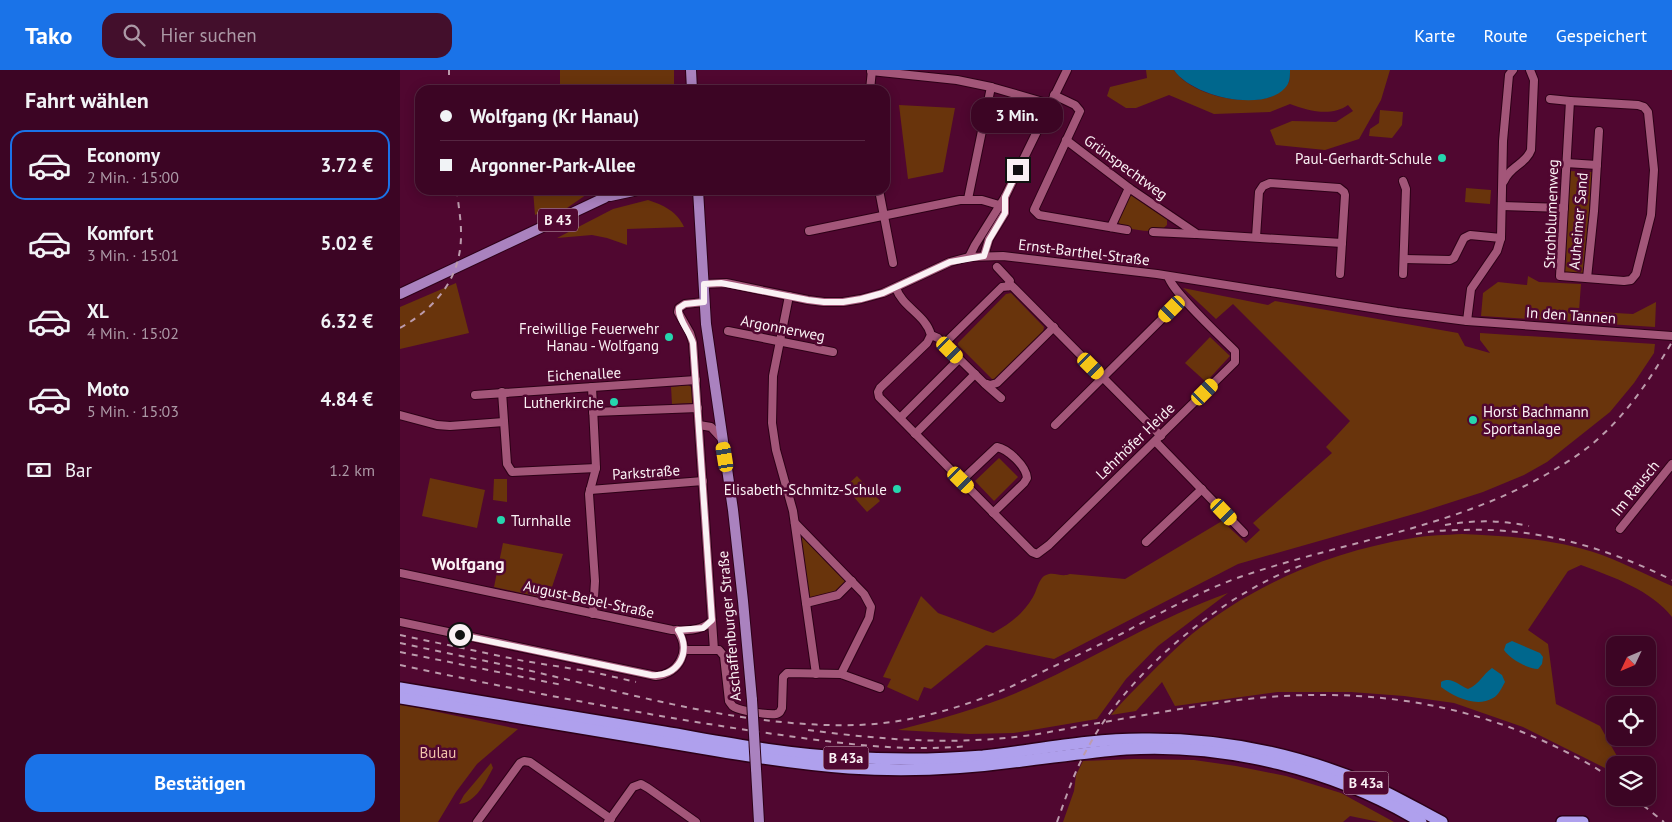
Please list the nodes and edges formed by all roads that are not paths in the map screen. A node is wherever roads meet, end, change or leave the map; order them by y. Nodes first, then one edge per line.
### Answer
1 (691, 70) edge
2 (1067, 70) edge
3 (1513, 70) edge
4 (1530, 70) edge
5 (872, 71) edge
6 (692, 85) edge
7 (871, 85) edge
8 (990, 87) junction
9 (1054, 95) junction
10 (1550, 99) dead end
11 (1570, 101) junction
12 (1050, 104) junction
13 (1599, 131) dead end
14 (1066, 140) junction
15 (1503, 154) junction
16 (1566, 163) junction
17 (1518, 164) junction
18 (1596, 165) junction
19 (1403, 181) dead end
20 (1503, 183) junction
21 (1129, 188) junction
22 (609, 195) edge
23 (617, 195) edge
24 (698, 195) edge
25 (880, 195) edge
26 (1005, 197) junction
27 (604, 198) junction
28 (968, 199) junction
29 (999, 205) junction
30 (1502, 206) junction
31 (1564, 208) junction
32 (883, 216) junction
33 (1111, 227) junction
34 (1127, 230) dead end
35 (809, 231) dead end
36 (1153, 232) dead end
37 (1197, 234) junction
38 (1256, 237) junction
39 (1501, 238) junction
40 (1342, 243) junction
41 (984, 256) junction
42 (969, 257) junction
43 (1404, 259) junction
44 (893, 263) dead end
45 (997, 268) dead end
46 (1340, 274) dead end
47 (1403, 274) dead end
48 (1168, 276) junction
49 (1587, 278) junction
50 (704, 284) junction
51 (1008, 286) junction
52 (896, 288) junction
53 (400, 294) edge
54 (788, 296) junction
55 (1183, 298) junction
56 (704, 302) junction
57 (1467, 321) junction
58 (1054, 327) junction
59 (728, 332) dead end
60 (931, 334) junction
61 (1672, 336) edge
62 (780, 340) junction
63 (944, 344) junction
64 (833, 352) dead end
65 (959, 359) junction
66 (975, 374) junction
67 (1103, 377) junction
68 (696, 380) junction
69 (984, 382) junction
70 (592, 387) junction
71 (502, 392) junction
72 (475, 395) dead end
73 (1001, 398) dead end
74 (698, 408) junction
75 (593, 412) junction
76 (400, 415) edge
77 (900, 418) junction
78 (504, 422) junction
79 (699, 425) junction
80 (1055, 425) dead end
81 (915, 434) junction
82 (1158, 438) junction
83 (722, 440) junction
84 (1672, 464) edge
85 (596, 468) junction
86 (961, 480) junction
87 (703, 481) junction
88 (1202, 489) junction
89 (590, 490) junction
90 (993, 513) junction
91 (795, 523) junction
92 (1620, 529) dead end
93 (1244, 533) dead end
94 (1146, 542) dead end
95 (400, 574) edge
96 (852, 581) junction
97 (806, 603) junction
98 (593, 614) junction
99 (712, 620) junction
100 (400, 622) edge
101 (678, 630) junction
102 (685, 650) junction
103 (714, 650) junction
104 (816, 674) junction
105 (841, 674) junction
106 (400, 688) edge
107 (880, 688) dead end
108 (400, 698) edge
109 (610, 820) edge
110 (1438, 820) edge
111 (1418, 821) edge
112 (477, 822) edge
113 (696, 822) edge
114 (760, 822) edge
115 (1562, 822) edge
116 (1583, 822) edge

1 - 6 main road
2 - 9 street
3 - 15 street
4 - 17 street
5 - 7 street
5 - 8 street
8 - 12 street
8 - 28 street
9 - 12 street
9 - 14 street, Grünspechtweg
10 - 11 street, Strohblumenweg
11 - 16 street, Strohblumenweg
11 - 49 street, Strohblumenweg
12 - 26 street
13 - 18 street, Auheimer Sand
14 - 21 street, Grünspechtweg
14 - 33 street
15 - 17 street
15 - 20 street
16 - 18 street, Auheimer Sand
16 - 31 street, Strohblumenweg
17 - 20 street
18 - 49 street, Auheimer Sand
19 - 43 street
20 - 30 street
21 - 33 street
21 - 37 street, Grünspechtweg
22 - 27 main road, B 43
23 - 27 main road, B 43
24 - 50 main road, Aschaffenburger Straße
25 - 32 street
26 - 29 street
26 - 41 street
27 - 53 main road, B 43
28 - 29 street
28 - 32 street
29 - 42 street
30 - 31 street
30 - 39 street
31 - 49 street, Strohblumenweg
32 - 35 street
32 - 44 street
33 - 34 street
36 - 37 street
37 - 38 street
38 - 40 street
38 - 40 street
39 - 43 street
39 - 57 street
40 - 46 street
41 - 42 street, Ernst-Barthel-Straße
41 - 48 street, Ernst-Barthel-Straße
42 - 52 street, Ernst-Barthel-Straße
43 - 47 street
45 - 51 street
48 - 55 street, Lehrhöfer Heide
48 - 57 street, Ernst-Barthel-Straße
50 - 54 street, Ernst-Barthel-Straße
50 - 56 main road, Aschaffenburger Straße
51 - 58 street
51 - 63 street
52 - 54 street, Ernst-Barthel-Straße
52 - 60 street
54 - 62 street
55 - 67 street
55 - 82 street, Lehrhöfer Heide
56 - 68 street
56 - 83 main road, Aschaffenburger Straße
57 - 61 street, In den Tannen
58 - 67 street
58 - 69 street
59 - 62 street, Argonnerweg
60 - 63 street
60 - 77 street
62 - 64 street, Argonnerweg
62 - 91 street
63 - 65 street
65 - 66 street
65 - 77 street
66 - 69 street
66 - 81 street
67 - 80 street
67 - 82 street
68 - 70 street, Eichenallee
68 - 74 street
69 - 73 street
70 - 71 street, Eichenallee
70 - 75 street
71 - 72 street, Eichenallee
71 - 78 street
74 - 75 street
74 - 79 street
75 - 85 street
76 - 78 street
77 - 81 street
78 - 85 street, Parkstraße
79 - 83 street
79 - 87 street
81 - 86 street
82 - 88 street
82 - 90 street, Lehrhöfer Heide
83 - 114 main road, Aschaffenburger Straße, bridge
84 - 92 street, Im Rausch
85 - 89 street
86 - 90 street
86 - 90 street
87 - 89 street, Parkstraße
87 - 99 street
88 - 93 street
88 - 94 street
89 - 98 street
91 - 96 street
91 - 97 street
95 - 98 street, August-Bebel-Straße
96 - 97 street
96 - 105 street
97 - 104 street
98 - 101 street, August-Bebel-Straße
99 - 101 street, August-Bebel-Straße
99 - 103 street
100 - 102 street
101 - 102 street
102 - 103 street
103 - 104 street
104 - 105 street
105 - 107 street
106 - 110 highway, B 43a
108 - 111 highway, B 43a
109 - 112 street
109 - 113 street
115 - 116 highway

